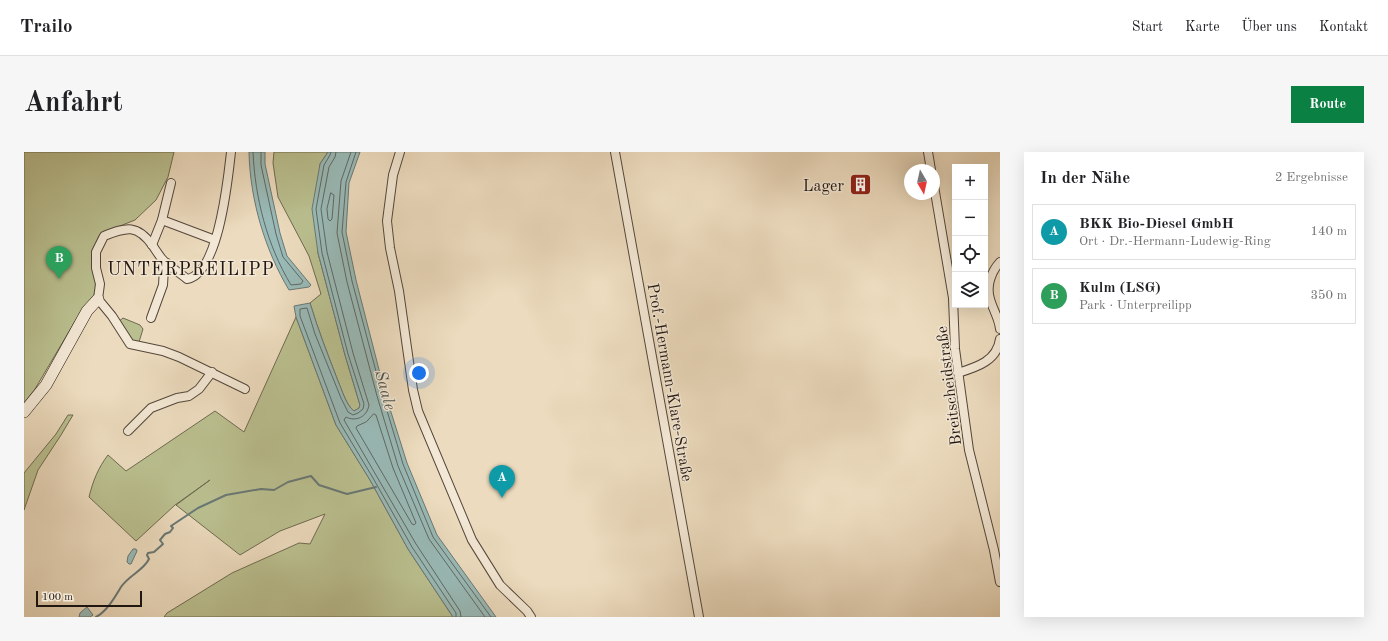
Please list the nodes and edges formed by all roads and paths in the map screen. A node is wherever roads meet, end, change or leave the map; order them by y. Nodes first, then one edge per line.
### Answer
1 (232, 152) edge
2 (400, 152) edge
3 (615, 152) edge
4 (928, 152) edge
5 (930, 164) edge
6 (171, 183) dead end
7 (936, 200) edge
8 (162, 220) junction
9 (215, 240) junction
10 (152, 245) junction
11 (1000, 262) edge
12 (167, 263) junction
13 (98, 299) junction
14 (151, 318) dead end
15 (1000, 329) edge
16 (1000, 339) edge
17 (212, 372) junction
18 (958, 373) junction
19 (245, 389) dead end
20 (24, 412) edge
21 (128, 431) dead end
22 (1000, 582) edge
23 (531, 617) edge
24 (699, 617) edge

1 - 9 street
2 - 23 street
3 - 24 street, Prof.-Hermann-Klare-Straße
4 - 5 street
6 - 8 street
7 - 18 street, Breitscheidstraße
8 - 9 street
8 - 10 street
9 - 12 street
10 - 12 street
10 - 13 street
11 - 15 street
12 - 14 street
13 - 17 street
13 - 20 street
16 - 18 street
17 - 19 street
17 - 21 street
18 - 22 street, Breitscheidstraße

